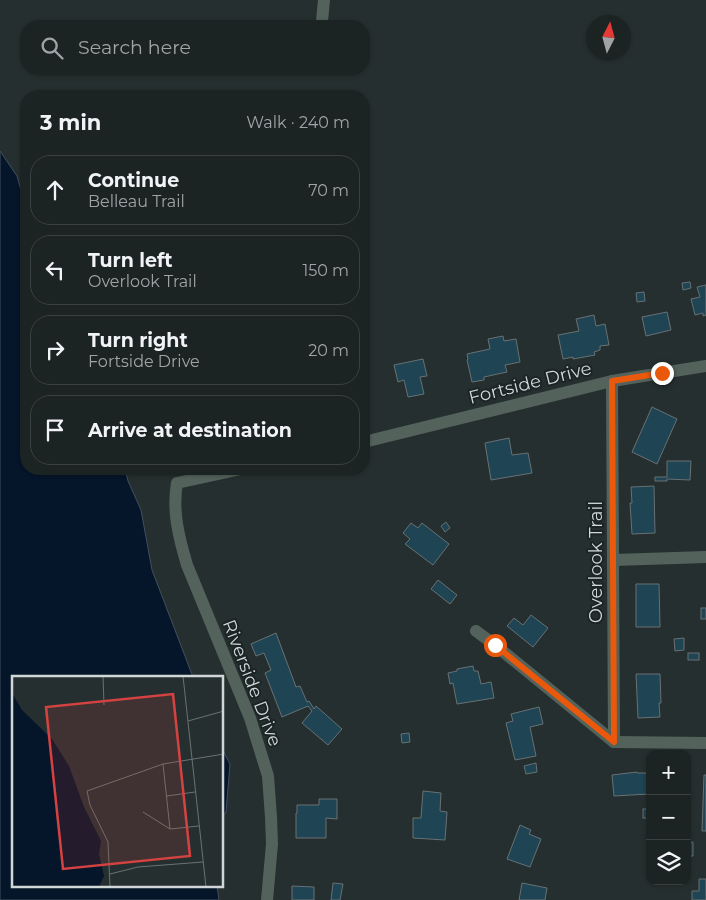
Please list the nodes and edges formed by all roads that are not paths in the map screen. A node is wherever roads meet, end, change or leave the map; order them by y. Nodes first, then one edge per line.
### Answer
1 (324, 0) edge
2 (322, 20) edge
3 (706, 366) edge
4 (612, 381) junction
5 (370, 441) edge
6 (214, 475) edge
7 (706, 556) edge
8 (614, 560) junction
9 (476, 632) dead end
10 (614, 742) junction
11 (706, 743) edge
12 (267, 900) edge

1 - 2 street
3 - 4 street, Fortside Drive
4 - 5 street, Fortside Drive
4 - 8 street, Overlook Trail
6 - 12 street, Riverside Drive
7 - 8 street
8 - 10 street, Overlook Trail
9 - 10 street
10 - 11 street

